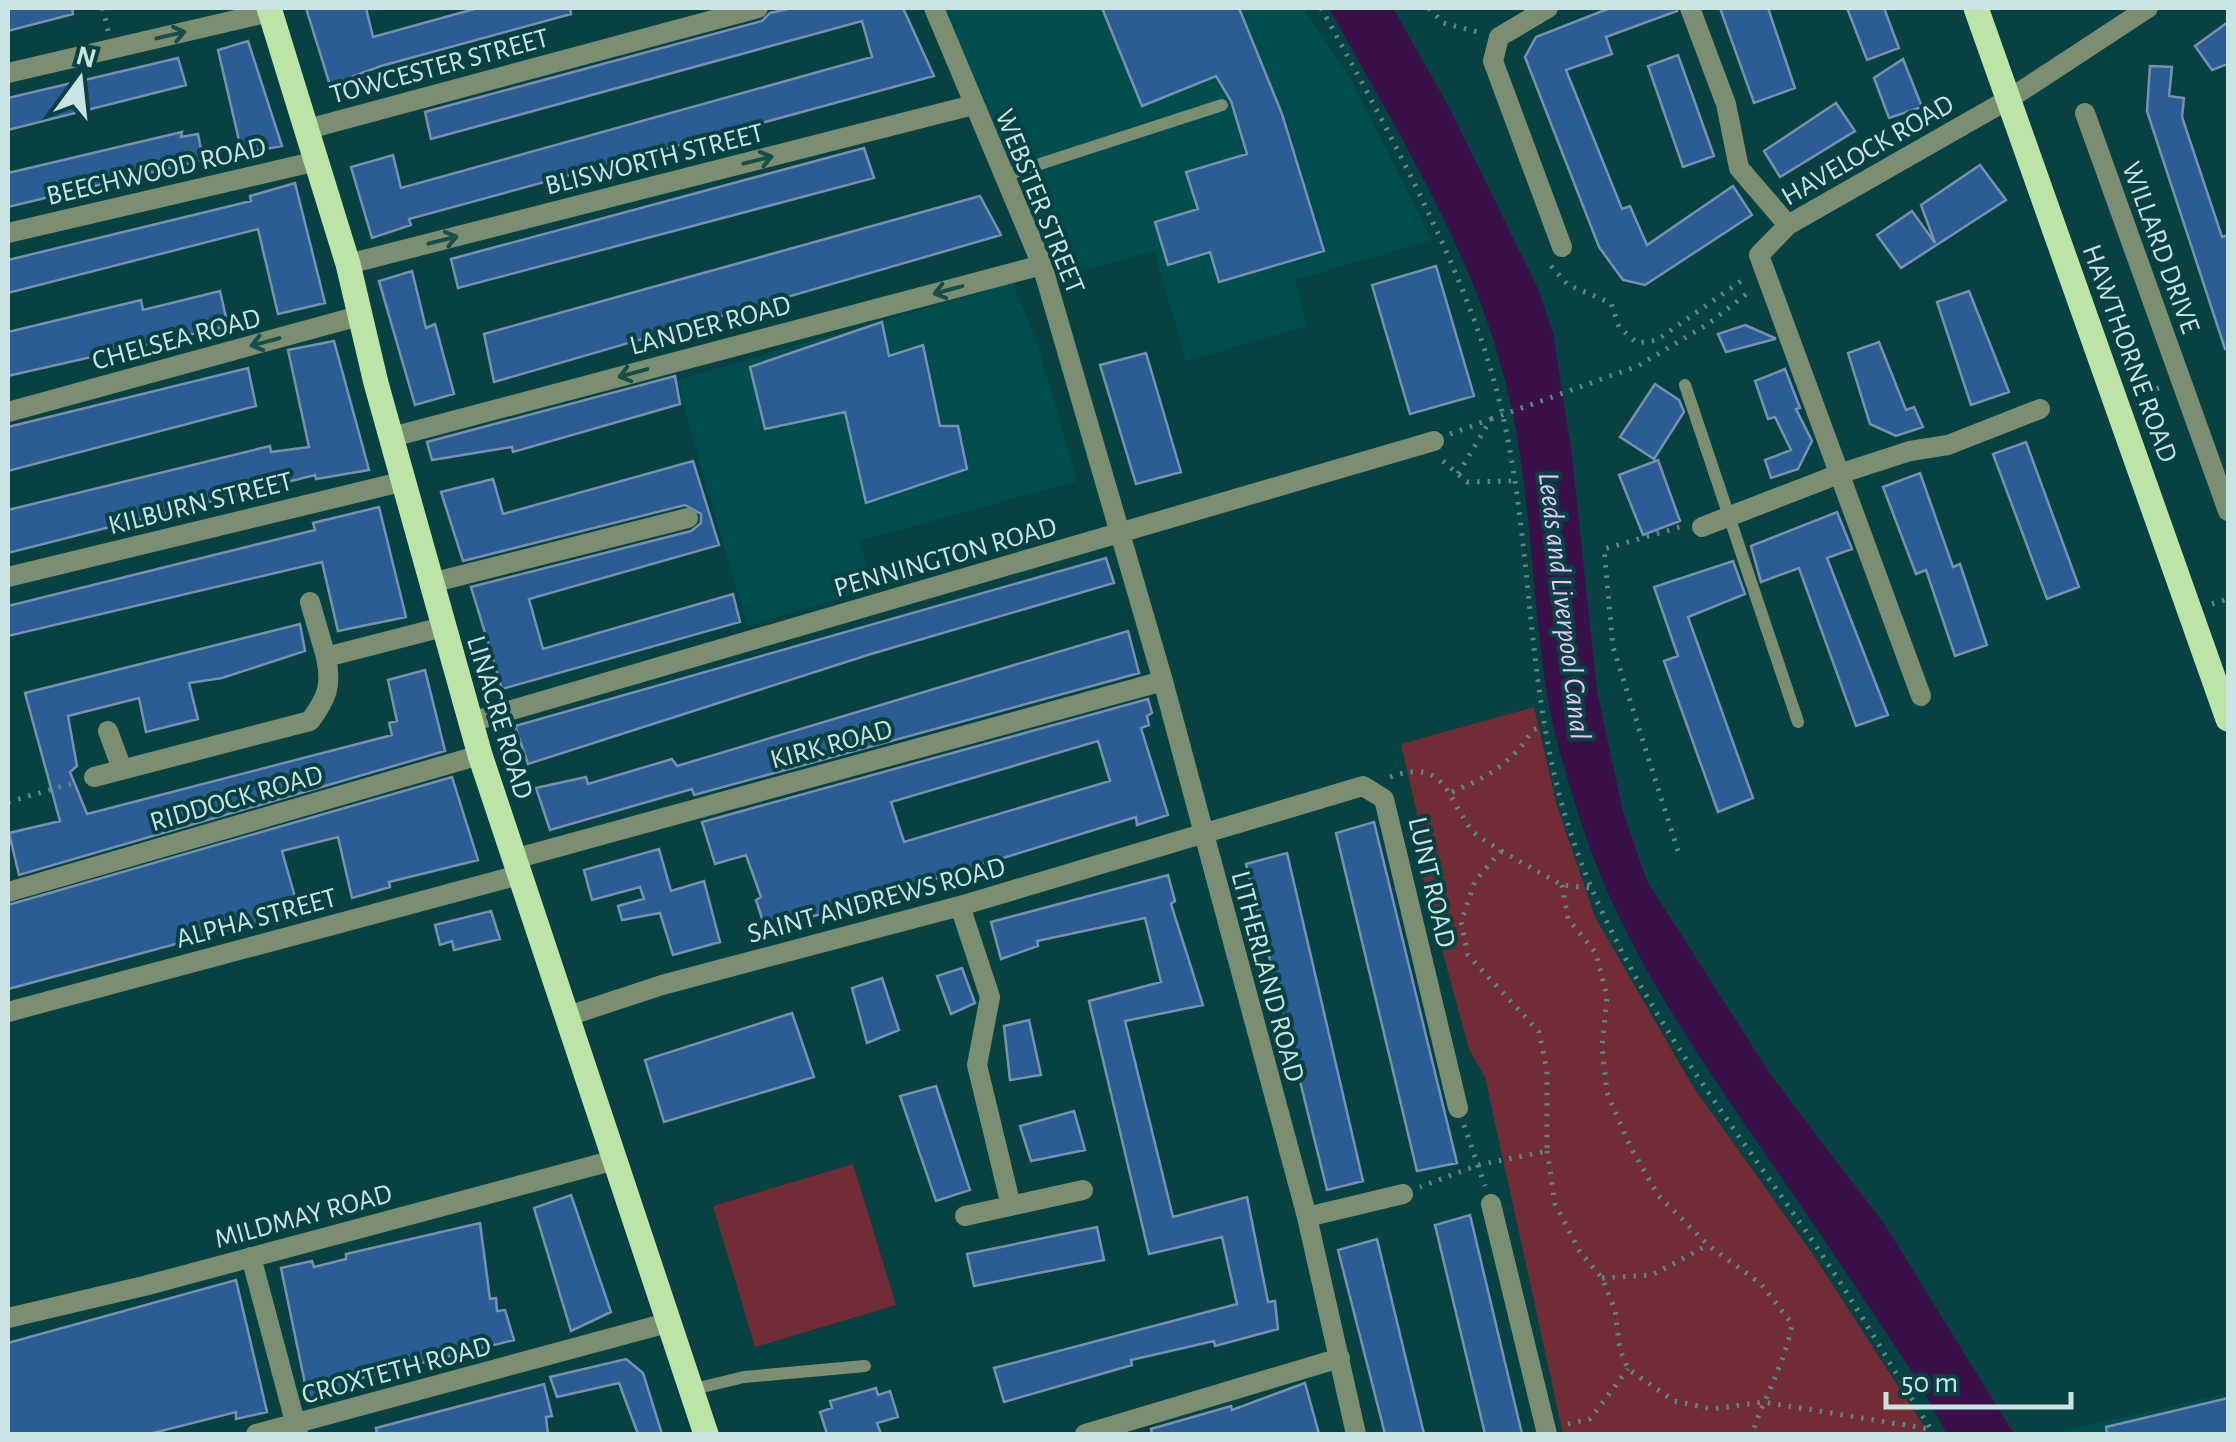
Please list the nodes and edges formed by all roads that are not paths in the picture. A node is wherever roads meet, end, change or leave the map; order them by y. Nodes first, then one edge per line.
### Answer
1 (758, 8) edge
2 (934, 8) edge
3 (1548, 8) edge
4 (1690, 8) edge
5 (1976, 8) edge
6 (2148, 8) edge
7 (270, 10) edge
8 (8, 72) edge
9 (2009, 99) junction
10 (973, 105) junction
11 (1222, 105) dead end
12 (2085, 114) dead end
13 (308, 129) junction
14 (317, 161) junction
15 (1003, 176) junction
16 (1788, 224) junction
17 (8, 233) edge
18 (1554, 248) road end
19 (348, 264) junction
20 (1042, 265) junction
21 (358, 316) junction
22 (1684, 386) dead end
23 (2040, 409) dead end
24 (8, 412) edge
25 (392, 437) junction
26 (1434, 441) road end
27 (1839, 474) junction
28 (405, 480) junction
29 (2228, 512) edge
30 (688, 518) dead end
31 (1726, 518) junction
32 (1702, 527) road end
33 (1119, 534) junction
34 (8, 577) edge
35 (431, 583) junction
36 (310, 602) dead end
37 (443, 628) junction
38 (326, 657) junction
39 (1163, 681) junction
40 (1920, 696) dead end
41 (2228, 718) edge
42 (471, 722) junction
43 (1798, 722) dead end
44 (108, 730) dead end
45 (480, 755) junction
46 (122, 769) junction
47 (94, 777) road end
48 (1202, 835) junction
49 (517, 867) junction
50 (8, 892) edge
51 (960, 906) junction
52 (8, 1012) edge
53 (564, 1017) junction
54 (1458, 1108) road end
55 (611, 1161) junction
56 (1083, 1190) dead end
57 (1404, 1194) road end
58 (1491, 1204) road end
59 (1010, 1206) junction
60 (965, 1216) dead end
61 (1306, 1217) junction
62 (252, 1257) junction
63 (8, 1318) edge
64 (667, 1322) junction
65 (1340, 1358) junction
66 (865, 1366) dead end
67 (690, 1390) junction
68 (298, 1429) edge
69 (1546, 1432) edge
70 (256, 1434) edge
71 (706, 1434) edge
72 (1086, 1434) edge
73 (1356, 1434) edge

1 - 13 street, TOWCESTER STREET
2 - 10 street, WEBSTER STREET
3 - 18 street
4 - 16 street
5 - 9 main road, HAWTHORNE ROAD
6 - 9 street, HAVELOCK ROAD
8 -> 7 street
7 - 13 main road, LINACRE ROAD
9 - 16 street, HAVELOCK ROAD
9 - 41 main road, HAWTHORNE ROAD
10 - 15 street, WEBSTER STREET
19 -> 10 street, BLISWORTH STREET
11 - 15 lane
12 - 29 street, WILLARD DRIVE
13 - 14 main road, LINACRE ROAD
14 - 17 street, BEECHWOOD ROAD
14 - 19 main road, LINACRE ROAD
15 - 20 street, WEBSTER STREET
16 - 27 street, HAVELOCK ROAD
19 - 21 main road, LINACRE ROAD
20 -> 25 street, LANDER ROAD
20 - 33 street, WEBSTER STREET
21 -> 24 street, CHELSEA ROAD
21 - 25 main road, LINACRE ROAD
22 - 31 lane
23 - 27 street
25 - 28 main road, LINACRE ROAD
26 - 33 street, PENNINGTON ROAD
27 - 31 street
27 - 40 street
28 - 34 street, KILBURN STREET
28 - 35 main road, LINACRE ROAD
30 - 35 street
31 - 32 street
31 - 43 lane
33 - 39 street, LITHERLAND ROAD
33 - 42 street, PENNINGTON ROAD
35 - 37 main road, LINACRE ROAD
36 - 38 street
37 - 38 street
37 - 42 main road, LINACRE ROAD
38 - 46 street
39 - 48 street, LITHERLAND ROAD
39 - 49 street, KIRK ROAD
42 - 45 main road, LINACRE ROAD
44 - 46 street
45 - 49 main road, LINACRE ROAD
45 - 50 street, RIDDOCK ROAD
46 - 47 street
48 - 51 street, SAINT ANDREWS ROAD
48 - 54 street, LUNT ROAD
48 - 61 street, LITHERLAND ROAD
49 - 52 street, ALPHA STREET
49 - 53 main road, LINACRE ROAD
51 - 53 street, SAINT ANDREWS ROAD
51 - 59 street
53 - 55 main road, LINACRE ROAD
55 - 62 street, MILDMAY ROAD
55 - 64 main road, LINACRE ROAD
56 - 59 street
57 - 61 street
58 - 69 street
59 - 60 street
61 - 65 street, LITHERLAND ROAD
62 - 63 street, MILDMAY ROAD
62 - 68 street
64 - 67 main road, LINACRE ROAD
64 - 68 street, CROXTETH ROAD
65 - 72 street
65 - 73 street, LITHERLAND ROAD
66 - 67 lane
67 - 71 main road, LINACRE ROAD
68 - 70 street, CROXTETH ROAD

